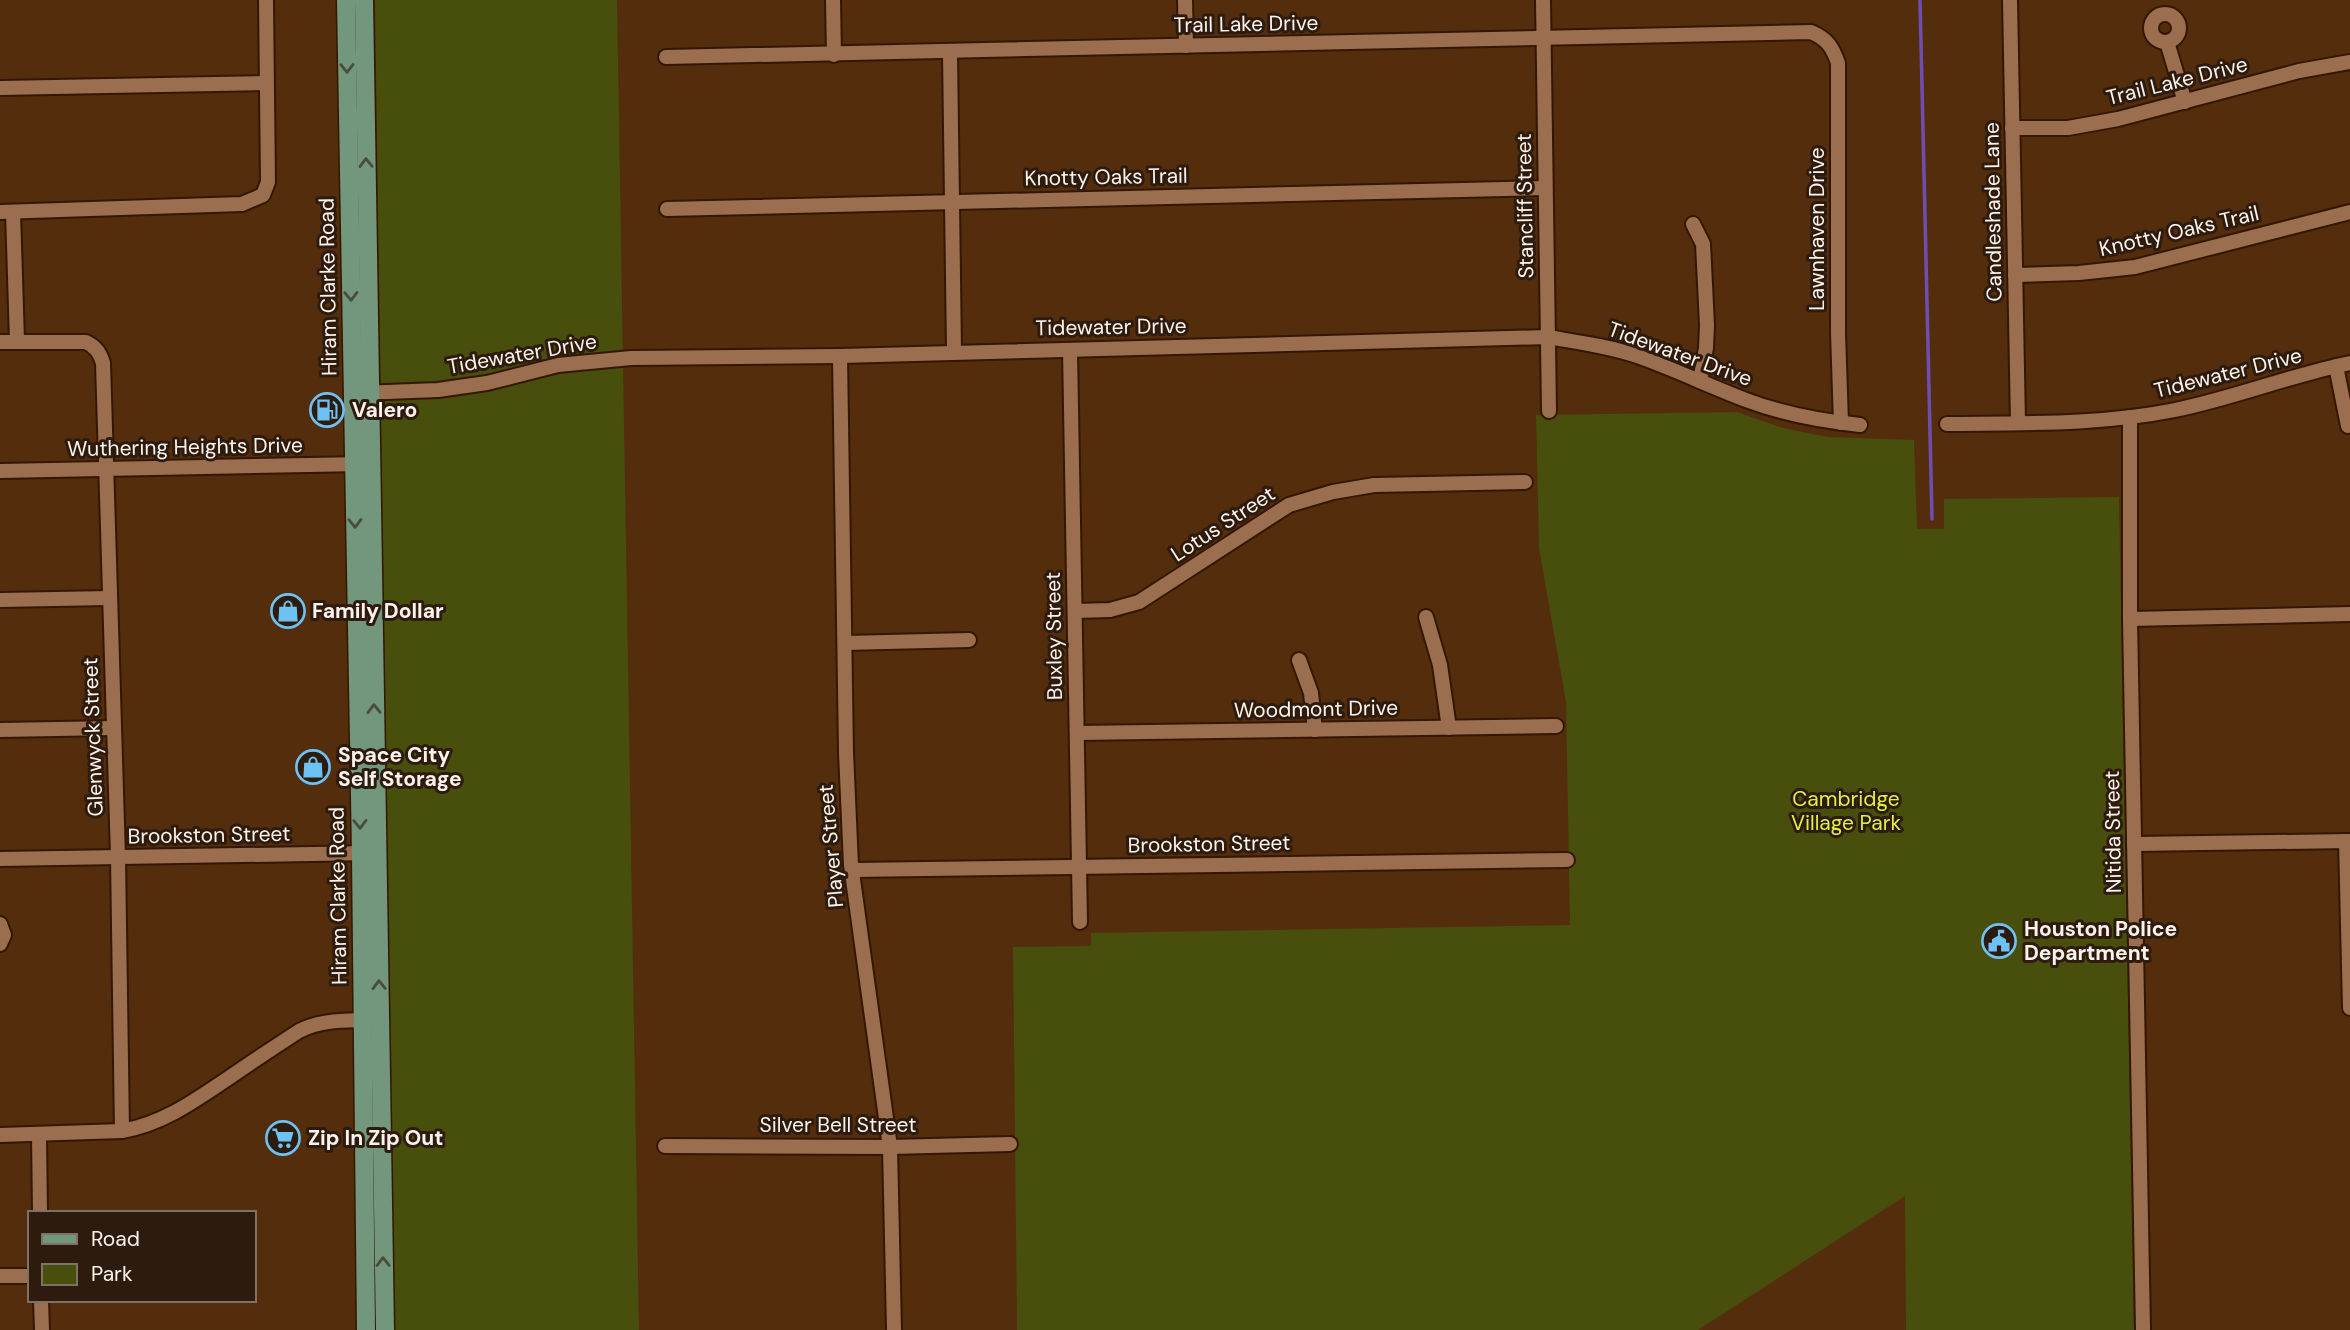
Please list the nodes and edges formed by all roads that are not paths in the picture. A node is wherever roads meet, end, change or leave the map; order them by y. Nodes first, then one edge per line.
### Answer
1 (266, 0) edge
2 (833, 0) edge
3 (1185, 0) edge
4 (1543, 0) edge
5 (2010, 0) edge
6 (355, 7) edge
7 (1543, 37) junction
8 (1825, 38) joint
9 (2167, 42) dead end
10 (1186, 46) junction
11 (950, 52) junction
12 (834, 55) junction
13 (666, 57) dead end
14 (2350, 62) edge
15 (266, 83) junction
16 (0, 88) edge
17 (2185, 102) junction
18 (2012, 128) junction
19 (1545, 188) junction
20 (952, 201) junction
21 (667, 209) dead end
22 (7, 212) edge
23 (2350, 212) edge
24 (1693, 224) dead end
25 (2015, 275) junction
26 (1548, 337) junction
27 (17, 341) junction
28 (0, 342) edge
29 (1070, 350) junction
30 (954, 351) junction
31 (840, 356) junction
32 (2343, 365) edge
33 (1700, 381) junction
34 (361, 393) junction
35 (1549, 411) dead end
36 (2130, 417) junction
37 (1841, 423) junction
38 (2018, 423) junction
39 (1947, 424) dead end
40 (1860, 425) dead end
41 (2348, 426) edge
42 (362, 464) junction
43 (106, 469) junction
44 (0, 471) edge
45 (1525, 482) dead end
46 (110, 598) junction
47 (0, 600) edge
48 (1075, 611) junction
49 (2350, 614) edge
50 (1426, 617) dead end
51 (2130, 619) junction
52 (969, 639) dead end
53 (845, 643) junction
54 (1299, 660) dead end
55 (1556, 726) dead end
56 (114, 728) junction
57 (1449, 728) junction
58 (0, 730) edge
59 (1315, 730) junction
60 (1077, 733) junction
61 (2348, 841) edge
62 (2134, 844) junction
63 (369, 854) junction
64 (118, 857) junction
65 (0, 859) edge
66 (1567, 860) dead end
67 (1079, 867) junction
68 (852, 870) junction
69 (1080, 922) dead end
70 (0, 924) edge
71 (0, 944) edge
72 (2350, 1008) edge
73 (371, 1020) junction
74 (122, 1131) junction
75 (39, 1134) junction
76 (0, 1135) edge
77 (1010, 1144) dead end
78 (665, 1146) dead end
79 (890, 1147) junction
80 (373, 1195) junction
81 (40, 1211) edge
82 (0, 1276) edge
83 (28, 1276) edge
84 (41, 1302) edge
85 (42, 1330) edge
86 (366, 1330) edge
87 (385, 1330) edge
88 (894, 1330) edge
89 (2143, 1330) edge

1 - 15 street
2 - 12 street
3 - 10 street
4 - 7 street, Stancliff Street
5 - 18 street, Candleshade Lane
6 - 34 main road, Hiram Clarke Road
7 - 8 street, Trail Lake Drive
7 - 10 street, Trail Lake Drive
7 - 19 street, Stancliff Street
8 - 37 street, Lawnhaven Drive
9 - 17 street
10 - 11 street, Trail Lake Drive
11 - 12 street, Trail Lake Drive
11 - 20 street
12 - 13 street, Trail Lake Drive
14 - 17 street, Trail Lake Drive
15 - 16 street
15 - 22 street
17 - 18 street, Trail Lake Drive
18 - 25 street, Candleshade Lane
19 - 20 street, Knotty Oaks Trail
19 - 26 street, Stancliff Street
20 - 21 street, Knotty Oaks Trail
20 - 30 street
22 - 27 street
23 - 25 street, Knotty Oaks Trail
24 - 33 street
25 - 38 street, Candleshade Lane
26 - 29 street, Tidewater Drive
26 - 33 street, Tidewater Drive
26 - 35 street, Stancliff Street
27 - 28 street
27 - 43 street, Glenwyck Street
29 - 30 street, Tidewater Drive
29 - 48 street, Buxley Street
30 - 31 street, Tidewater Drive
31 - 34 street, Tidewater Drive
31 - 53 street, Player Street
32 - 36 street, Tidewater Drive
32 - 41 street
33 - 37 street, Tidewater Drive
34 - 42 main road, Hiram Clarke Road
36 - 38 street, Tidewater Drive
36 - 51 street, Nitida Street
37 - 40 street, Tidewater Drive
38 - 39 street, Tidewater Drive
42 - 43 street, Wuthering Heights Drive
42 - 63 main road, Hiram Clarke Road
43 - 44 street, Wuthering Heights Drive
43 - 46 street, Glenwyck Street
45 - 48 street, Lotus Street
46 - 47 street
46 - 56 street, Glenwyck Street
48 - 60 street, Buxley Street
49 - 51 street
50 - 57 street
51 - 62 street, Nitida Street
52 - 53 street
53 - 68 street, Player Street
54 - 59 street
55 - 57 street, Woodmont Drive
56 - 58 street
56 - 64 street, Glenwyck Street
57 - 59 street, Woodmont Drive
59 - 60 street, Woodmont Drive
60 - 67 street, Buxley Street
61 - 62 street
61 - 72 street
62 - 89 street, Nitida Street
63 - 64 street, Brookston Street
63 - 73 main road, Hiram Clarke Road
64 - 65 street, Brookston Street
64 - 74 street, Glenwyck Street
66 - 67 street, Brookston Street
67 - 68 street, Brookston Street
67 - 69 street, Buxley Street
68 - 79 street, Player Street
70 - 71 street
73 - 74 street
73 - 80 main road, Hiram Clarke Road
74 - 75 street
75 - 76 street
75 - 81 street
77 - 79 street, Silver Bell Street
78 - 79 street, Silver Bell Street
79 - 88 street, Player Street
80 - 86 main road, Hiram Clarke Road
87 -> 80 main road, Hiram Clarke Road
82 - 83 street
84 - 85 street
86 - 87 main road

